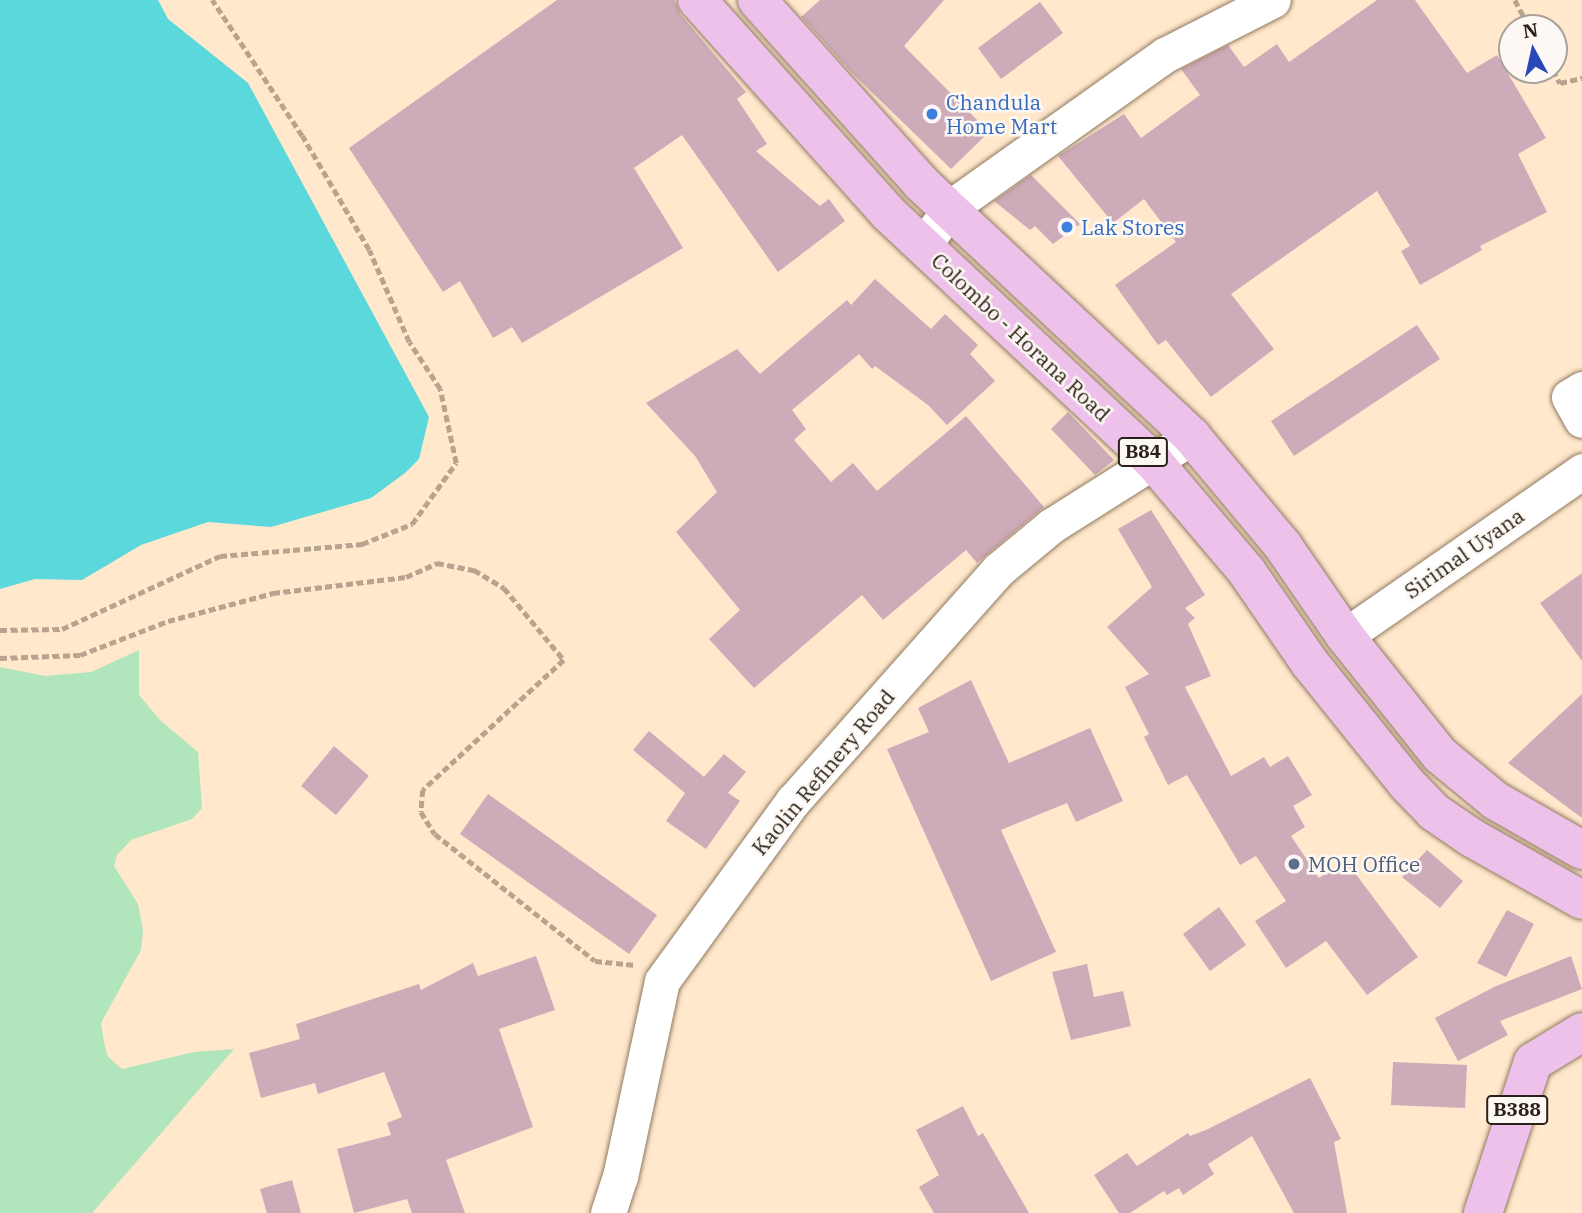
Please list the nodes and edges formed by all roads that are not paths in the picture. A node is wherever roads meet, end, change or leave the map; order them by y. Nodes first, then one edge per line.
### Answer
1 (697, 0) edge
2 (757, 0) edge
3 (1273, 0) edge
4 (951, 207) junction
5 (923, 246) junction
6 (1582, 389) edge
7 (1582, 420) edge
8 (1192, 437) junction
9 (1153, 461) junction
10 (1582, 471) edge
11 (1345, 636) junction
12 (1582, 850) edge
13 (1582, 900) edge
14 (1582, 1032) edge
15 (608, 1213) edge
16 (1483, 1213) edge

1 - 5 main road, Colombo - Horana Road / B84
2 - 4 main road, B84
3 - 4 street
4 - 5 street
4 - 8 main road, B84
5 - 9 main road, Colombo - Horana Road / B84
6 - 7 street
8 - 9 street, Kaolin Refinery Road
8 - 11 main road, B84
9 - 13 main road, Colombo - Horana Road / B84
9 - 15 street, Kaolin Refinery Road
10 - 11 street, Sirimal Uyana
11 - 12 main road, B84
14 - 16 main road, B388

